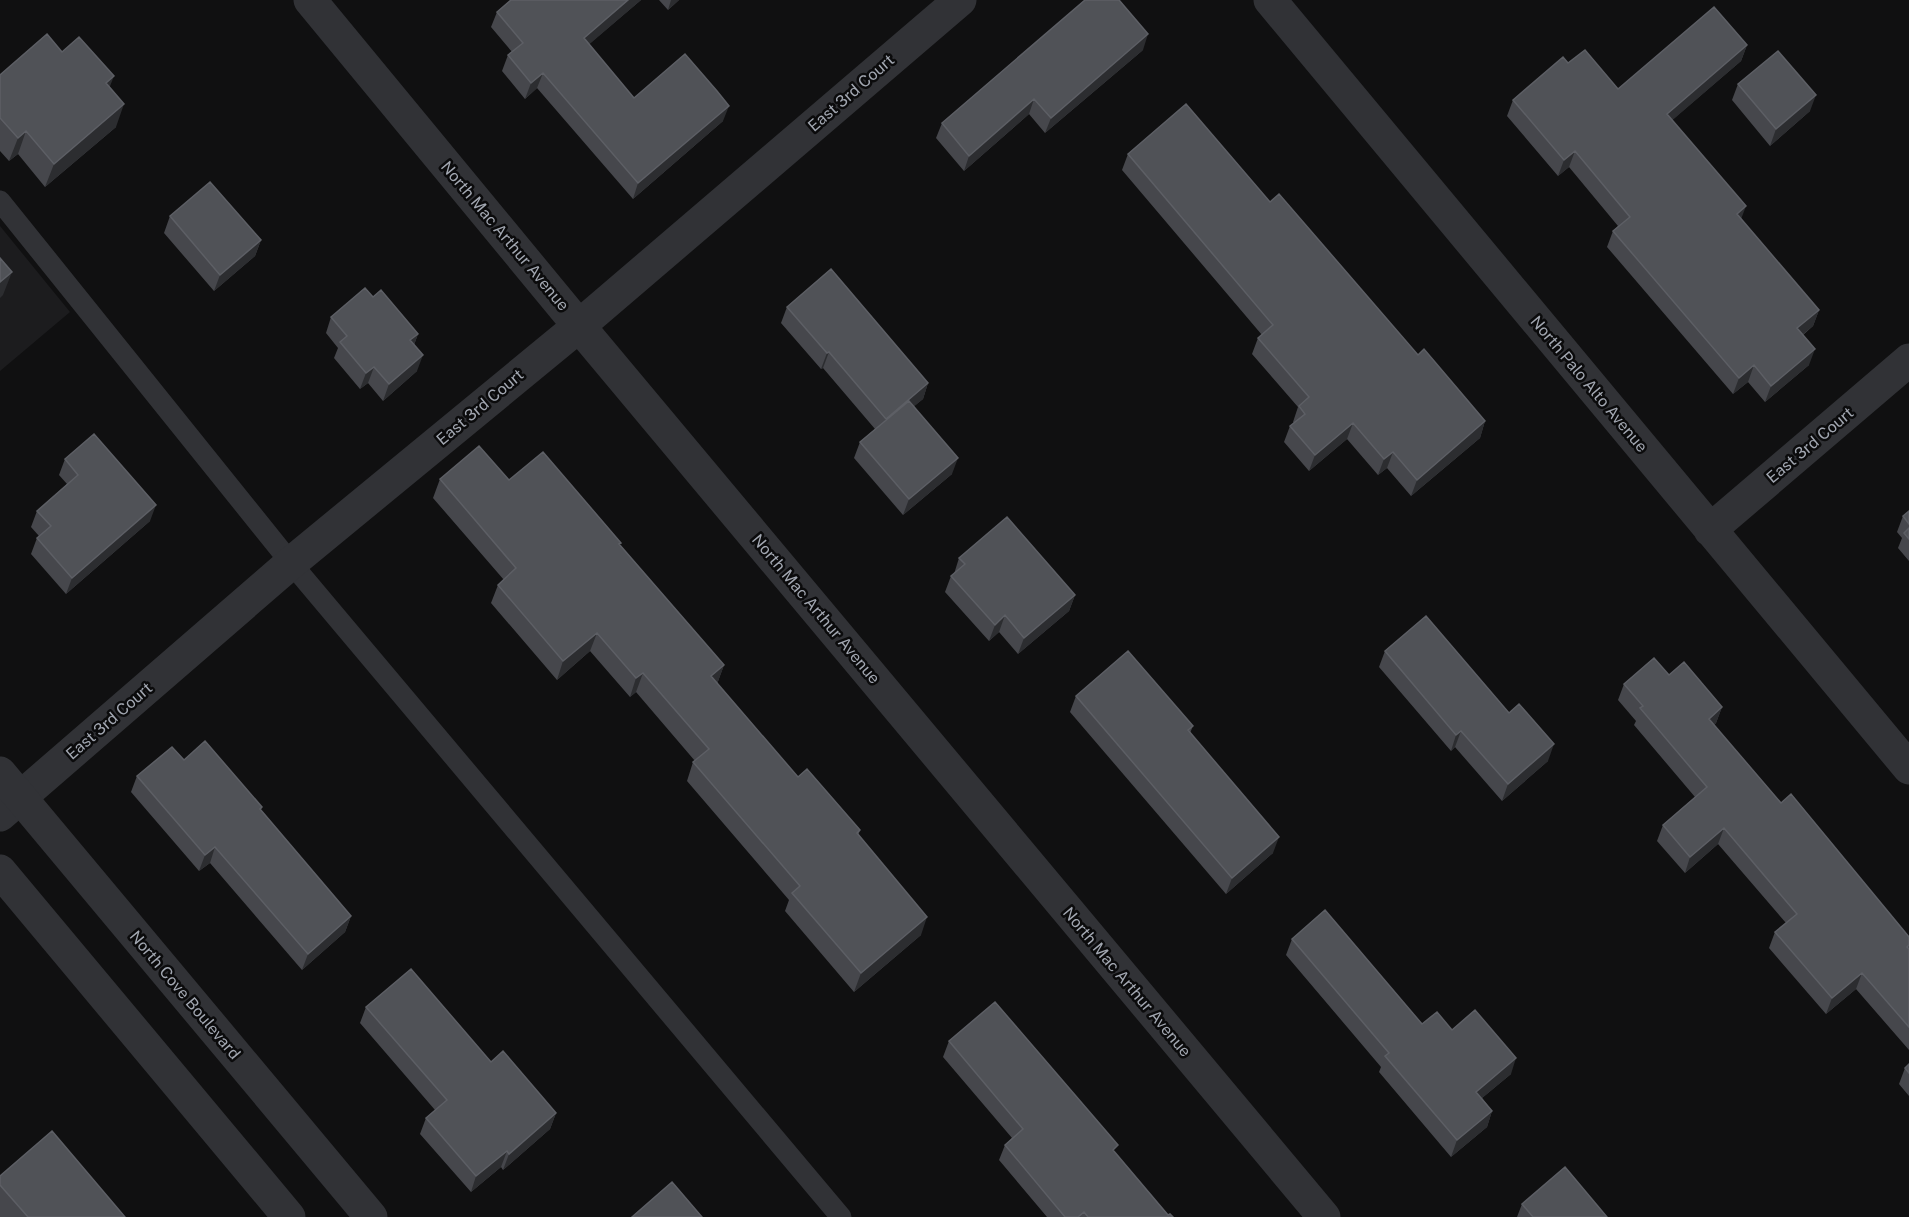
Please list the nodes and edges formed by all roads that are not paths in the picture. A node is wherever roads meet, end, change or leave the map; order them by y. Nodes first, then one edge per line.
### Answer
1 (310, 0) edge
2 (960, 0) edge
3 (1270, 0) edge
4 (0, 201) edge
5 (579, 326) junction
6 (1909, 360) edge
7 (1710, 530) junction
8 (291, 563) junction
9 (1909, 768) edge
10 (7, 795) edge
11 (0, 872) edge
12 (289, 1217) edge
13 (370, 1217) edge
14 (841, 1217) edge
15 (1324, 1217) edge

1 - 5 street, North Mac Arthur Avenue
2 - 5 street, East 3rd Court
3 - 7 street, North Palo Alto Avenue
4 - 8 lane
5 - 8 street, East 3rd Court
5 - 15 street, North Mac Arthur Avenue
6 - 7 street, East 3rd Court
7 - 9 street, North Palo Alto Avenue
8 - 10 street, East 3rd Court
8 - 14 lane
10 - 13 street, North Cove Boulevard
11 - 12 street

